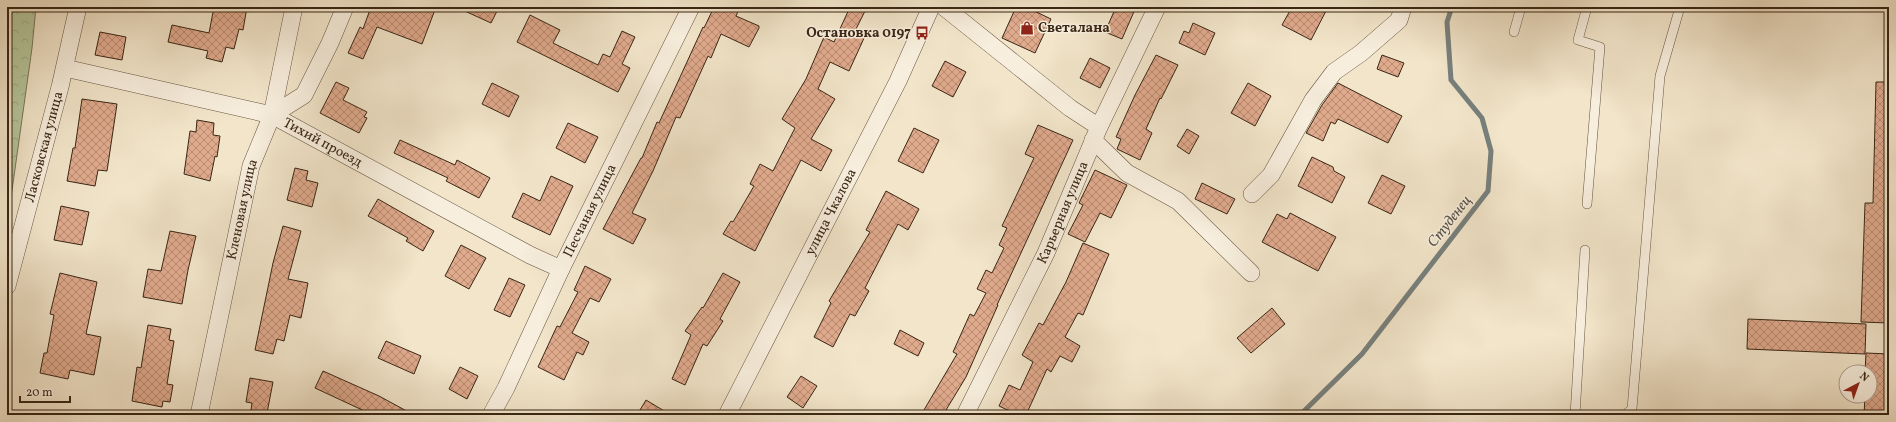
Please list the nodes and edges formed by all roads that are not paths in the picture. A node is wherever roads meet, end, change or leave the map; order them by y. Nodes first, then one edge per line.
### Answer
1 (78, 7) edge
2 (294, 7) edge
3 (345, 7) edge
4 (691, 7) edge
5 (931, 7) edge
6 (944, 7) edge
7 (1157, 7) edge
8 (1403, 7) edge
9 (1521, 7) edge
10 (1587, 7) edge
11 (1680, 7) edge
12 (1514, 32) dead end
13 (65, 68) junction
14 (272, 115) junction
15 (1096, 134) junction
16 (1252, 194) dead end
17 (1587, 204) dead end
18 (1585, 250) dead end
19 (561, 269) junction
20 (1251, 273) dead end
21 (7, 286) edge
22 (199, 415) edge
23 (491, 415) edge
24 (727, 415) edge
25 (965, 415) edge
26 (1575, 415) edge
27 (1625, 415) edge

1 - 13 street, Ласковская улица
2 - 14 street, Кленовая улица
3 - 14 street
4 - 19 street, Песчаная улица
5 - 24 street, улица Чкалова
6 - 15 street
7 - 15 street, Карьерная улица
8 - 16 street
9 - 12 lane
10 - 17 lane
11 - 27 lane
13 - 14 street, Тихий проезд
13 - 21 street, Ласковская улица
14 - 19 street, Тихий проезд
14 - 22 street, Кленовая улица
15 - 20 street
15 - 25 street, Карьерная улица
18 - 26 lane
19 - 23 street, Песчаная улица

